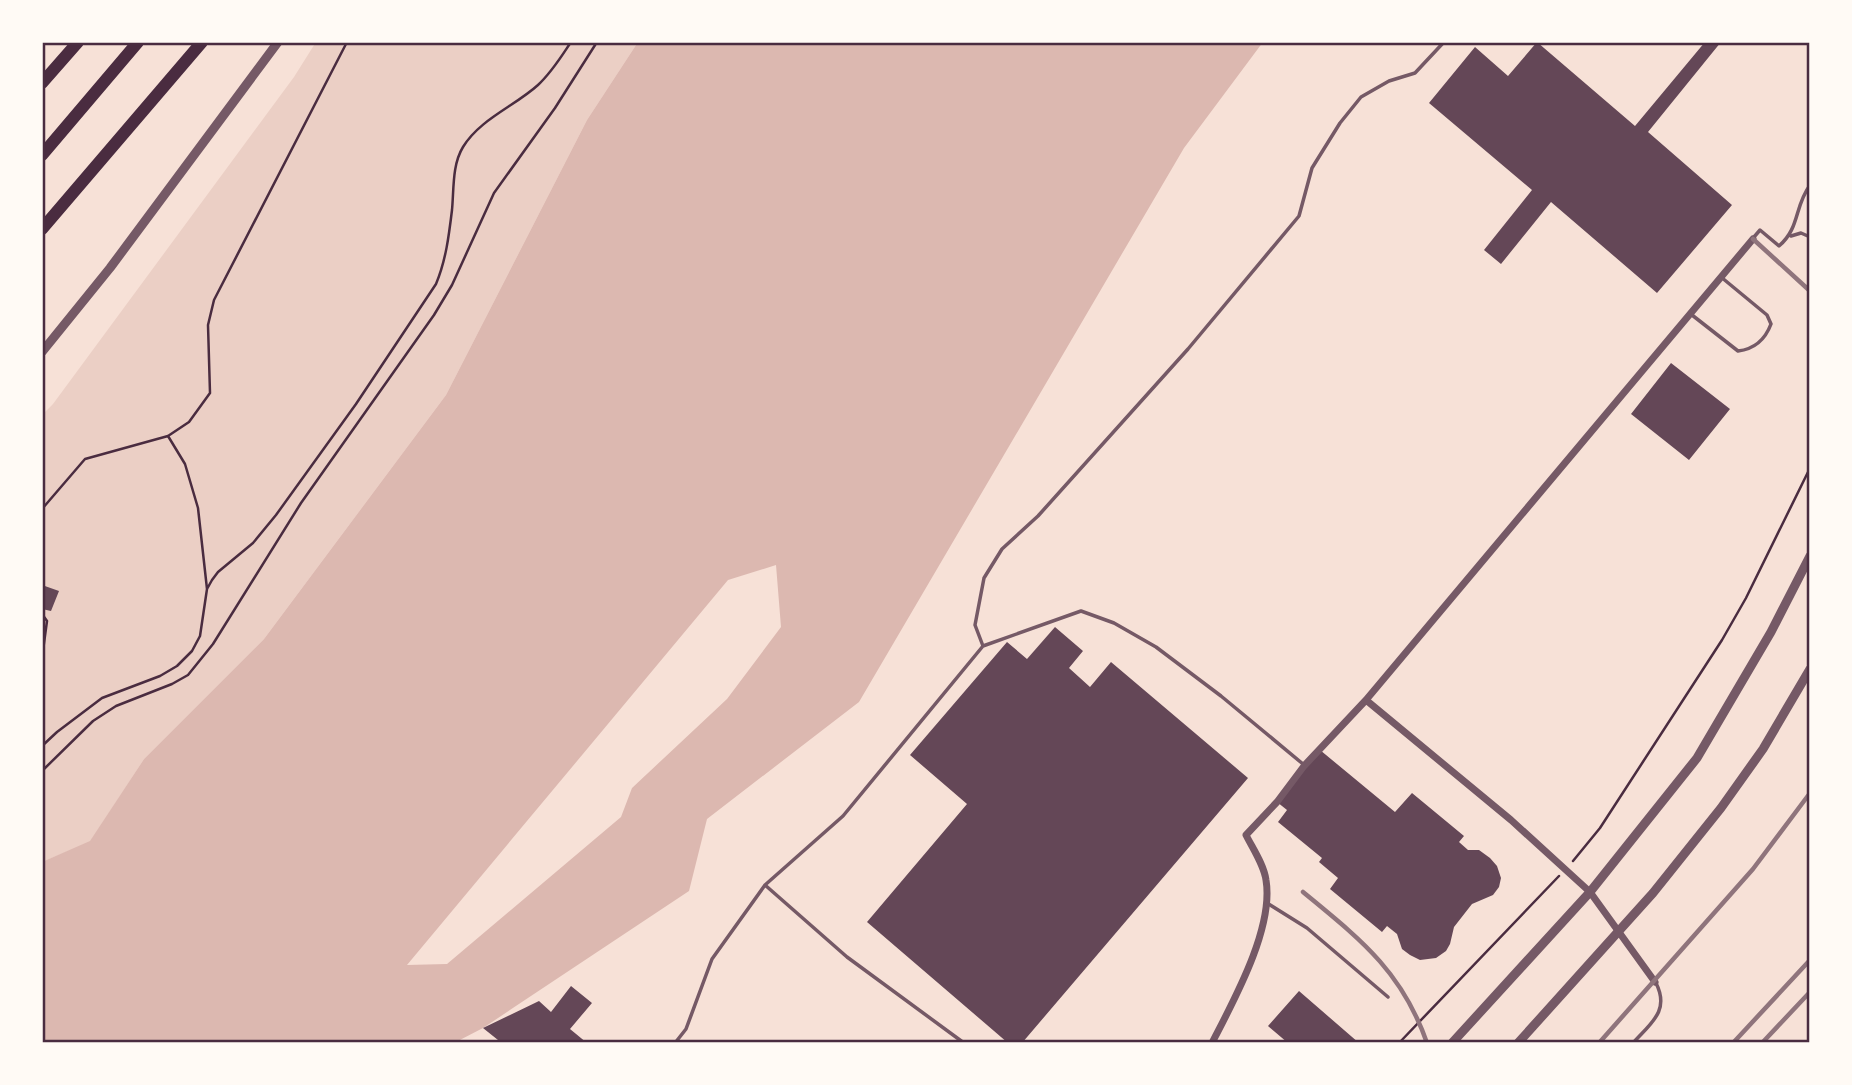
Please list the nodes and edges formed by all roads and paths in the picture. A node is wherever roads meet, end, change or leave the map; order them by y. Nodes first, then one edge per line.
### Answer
1 (78, 42) edge
2 (138, 42) edge
3 (202, 42) edge
4 (278, 42) edge
5 (347, 42) edge
6 (571, 42) edge
7 (597, 42) edge
8 (1444, 42) edge
9 (42, 83) edge
10 (42, 155) edge
11 (1810, 185) edge
12 (42, 229) edge
13 (1789, 237) junction
14 (1810, 237) edge
15 (1753, 239) joint
16 (1721, 277) junction
17 (1690, 314) junction
18 (42, 352) edge
19 (168, 436) junction
20 (1810, 468) edge
21 (42, 509) edge
22 (1810, 556) edge
23 (207, 589) junction
24 (42, 614) edge
25 (982, 646) junction
26 (42, 657) edge
27 (1810, 669) edge
28 (1366, 700) junction
29 (42, 746) edge
30 (1304, 766) junction
31 (42, 771) edge
32 (1566, 869) junction
33 (765, 885) junction
34 (1590, 892) junction
35 (1268, 903) junction
36 (1618, 933) junction
37 (1655, 982) joint
38 (1388, 997) dead end
39 (1215, 1042) edge
40 (675, 1043) edge
41 (964, 1043) edge
42 (1399, 1043) edge
43 (1452, 1043) edge
44 (1518, 1043) edge
45 (1633, 1043) edge

1 - 9 highway
2 - 10 highway
3 - 12 highway
4 - 18 street
5 - 19 path
6 - 23 path
7 - 31 path
8 - 25 lane
11 - 13 lane
13 - 14 lane
13 - 15 lane
15 - 16 street
16 - 17 street
16 - 17 lane
17 - 28 street
19 - 21 path
19 - 23 path
20 - 32 path
22 - 34 street
23 - 29 path
24 - 26 path
25 - 30 lane
25 - 33 lane
27 - 36 street
28 - 30 street
28 - 32 street
30 - 35 street
32 - 34 street
32 - 42 path
33 - 40 lane
33 - 41 lane
34 - 36 street
34 - 43 street
35 - 38 lane
35 - 39 street
36 - 37 street
36 - 44 street
37 - 45 lane

